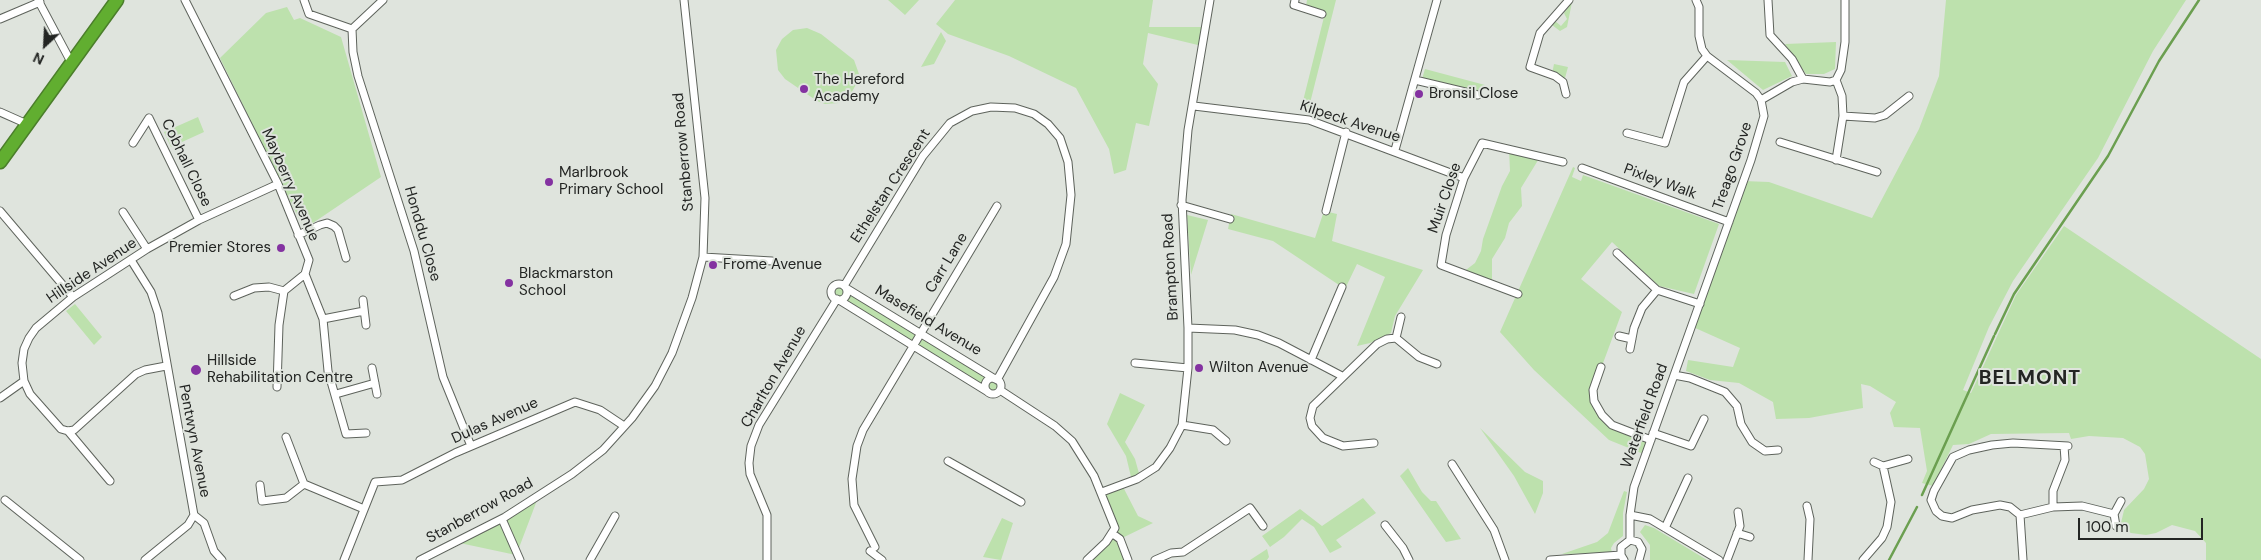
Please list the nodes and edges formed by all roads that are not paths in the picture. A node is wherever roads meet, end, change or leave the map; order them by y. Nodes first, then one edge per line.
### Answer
1 (117, 0) edge
2 (184, 0) edge
3 (304, 0) edge
4 (384, 0) edge
5 (684, 0) edge
6 (1210, 0) edge
7 (1295, 0) edge
8 (1437, 0) edge
9 (1569, 0) edge
10 (1696, 0) edge
11 (1768, 0) edge
12 (1844, 0) edge
13 (39, 1) edge
14 (1322, 14) dead end
15 (0, 18) edge
16 (352, 29) junction
17 (1707, 56) junction
18 (72, 62) junction
19 (1803, 79) junction
20 (1415, 80) junction
21 (1836, 80) junction
22 (1566, 94) dead end
23 (1478, 95) dead end
24 (1909, 96) dead end
25 (1761, 100) junction
26 (1194, 106) junction
27 (0, 112) edge
28 (1843, 116) junction
29 (27, 124) junction
30 (1346, 132) junction
31 (1628, 133) dead end
32 (1780, 142) dead end
33 (132, 143) dead end
34 (1395, 150) junction
35 (1836, 160) junction
36 (0, 162) edge
37 (1562, 162) dead end
38 (1582, 168) dead end
39 (1877, 172) dead end
40 (1464, 178) junction
41 (278, 184) junction
42 (997, 206) dead end
43 (1182, 206) junction
44 (0, 211) edge
45 (1326, 211) dead end
46 (123, 212) dead end
47 (1230, 219) dead end
48 (199, 220) junction
49 (1729, 222) junction
50 (298, 235) junction
51 (147, 250) junction
52 (1617, 253) dead end
53 (703, 257) junction
54 (346, 258) dead end
55 (131, 260) junction
56 (772, 261) dead end
57 (305, 274) junction
58 (845, 287) junction
59 (1342, 287) dead end
60 (1656, 290) junction
61 (284, 291) junction
62 (1518, 294) dead end
63 (234, 296) dead end
64 (73, 297) junction
65 (838, 299) junction
66 (363, 300) dead end
67 (1700, 304) junction
68 (364, 311) junction
69 (1401, 317) dead end
70 (323, 319) junction
71 (366, 325) dead end
72 (1188, 328) junction
73 (920, 333) junction
74 (1618, 336) dead end
75 (1396, 338) junction
76 (1632, 339) junction
77 (913, 345) junction
78 (1630, 349) dead end
79 (1312, 360) junction
80 (1135, 363) dead end
81 (1436, 364) dead end
82 (166, 366) junction
83 (1601, 367) dead end
84 (372, 368) dead end
85 (1188, 368) junction
86 (1674, 375) junction
87 (1342, 376) junction
88 (996, 379) junction
89 (24, 381) junction
90 (375, 383) junction
91 (277, 386) dead end
92 (1000, 390) junction
93 (988, 392) junction
94 (336, 394) junction
95 (377, 394) dead end
96 (0, 398) edge
97 (1704, 419) dead end
98 (1182, 425) junction
99 (624, 426) junction
100 (68, 431) junction
101 (366, 433) dead end
102 (286, 437) dead end
103 (1652, 437) junction
104 (1226, 441) dead end
105 (1374, 443) dead end
106 (471, 446) junction
107 (1778, 450) dead end
108 (1908, 459) dead end
109 (948, 461) dead end
110 (1874, 462) dead end
111 (1452, 464) dead end
112 (1883, 466) junction
113 (1688, 478) dead end
114 (110, 481) dead end
115 (304, 484) junction
116 (260, 485) dead end
117 (1102, 492) junction
118 (6, 500) dead end
119 (2120, 501) dead end
120 (1021, 502) dead end
121 (1807, 506) dead end
122 (2053, 507) junction
123 (364, 509) junction
124 (1738, 512) dead end
125 (2114, 514) junction
126 (194, 515) junction
127 (1630, 515) junction
128 (2020, 515) junction
129 (615, 516) dead end
130 (502, 519) junction
131 (1385, 525) dead end
132 (1263, 526) dead end
133 (2116, 526) dead end
134 (1665, 528) junction
135 (1737, 533) junction
136 (1112, 534) junction
137 (1750, 537) dead end
138 (1630, 540) junction
139 (1622, 558) edge
140 (80, 560) edge
141 (145, 560) edge
142 (222, 560) edge
143 (344, 560) edge
144 (422, 560) edge
145 (520, 560) edge
146 (590, 560) edge
147 (768, 560) edge
148 (882, 560) edge
149 (1087, 560) edge
150 (1128, 560) edge
151 (1155, 560) edge
152 (1409, 560) edge
153 (1505, 560) edge
154 (1550, 560) edge
155 (1639, 560) edge
156 (1719, 560) edge
157 (1726, 560) edge
158 (1808, 560) edge
159 (1863, 560) edge
160 (2023, 560) edge

1 - 18 highway
2 - 41 street, Mayberry Avenue
3 - 16 street
4 - 16 street
5 - 53 street, Stanberrow Road
6 - 26 street, Brampton Road
7 - 14 street
8 - 20 street
9 - 22 street
10 - 17 street
11 - 19 street
12 - 21 street
13 - 15 street
13 - 18 street
16 - 106 street, Honddu Close
17 - 25 street
17 - 31 street
18 - 29 highway
19 - 21 street
19 - 25 street
20 - 23 street
20 - 34 street
21 - 28 street
24 - 28 street
25 - 49 street, Treago Grove
26 - 30 street, Kilpeck Avenue
26 - 43 street, Brampton Road
27 - 29 street
28 - 35 street
29 - 36 highway
30 - 34 street, Kilpeck Avenue
30 - 45 street
32 - 35 street
33 - 48 street, Cobhall Close
34 - 40 street, Kilpeck Avenue
35 - 39 street
37 - 40 street, Muir Close
38 - 49 street, Pixley Walk
40 - 62 street, Muir Close
41 - 48 street, Hillside Avenue
41 - 50 street, Mayberry Avenue
42 - 73 street, Carr Lane
43 - 47 street
43 - 72 street, Brampton Road
44 - 64 street
46 - 51 street
48 - 51 street, Hillside Avenue
49 - 67 street, Treago Grove
50 - 54 street
50 - 57 street, Mayberry Avenue
51 - 55 street, Hillside Avenue
52 - 60 street
53 - 56 street
53 - 99 street, Stanberrow Road
55 - 64 street, Hillside Avenue
55 - 82 street, Pentwyn Avenue
57 - 61 street
57 - 70 street, Mayberry Avenue
58 - 65 street
58 - 65 street
58 - 73 street, Masefield Avenue
58 - 88 street, Ethelstan Crescent
59 - 79 street
60 - 67 street
60 - 76 street
61 - 63 street
61 - 91 street
64 - 89 street, Hillside Avenue
65 - 77 street, Masefield Avenue
65 - 147 street, Charlton Avenue
66 - 68 street
67 - 86 street, Waterfield Road
68 - 70 street
68 - 71 street
69 - 75 street
70 - 94 street, Mayberry Avenue
72 - 79 street
72 - 85 street, Brampton Road
73 - 77 street, Carr Lane
73 - 88 street, Masefield Avenue
74 - 76 street
75 - 81 street
75 - 87 street
76 - 78 street
77 - 93 street, Masefield Avenue
77 - 148 street, Carr Lane
79 - 87 street
80 - 85 street
82 - 100 street
82 - 126 street, Pentwyn Avenue
83 - 103 street
84 - 90 street
85 - 98 street, Brampton Road
86 - 103 street, Waterfield Road
86 - 107 street
87 - 105 street
88 - 92 street
88 - 93 street
89 - 96 street
89 - 100 street, Hillside Avenue
90 - 94 street
90 - 95 street
92 - 93 street
92 - 117 street
94 - 101 street, Mayberry Avenue
97 - 103 street
98 - 104 street
98 - 117 street, Brampton Road
99 - 106 street, Dulas Avenue
99 - 130 street, Stanberrow Road
100 - 114 street, Hillside Avenue
102 - 115 street
103 - 127 street, Waterfield Road
106 - 123 street, Dulas Avenue
108 - 112 street
109 - 120 street
110 - 112 street
111 - 153 street
112 - 159 street
113 - 134 street
115 - 116 street
115 - 123 street
117 - 136 street
118 - 140 street
119 - 125 street
121 - 158 street
122 - 125 street
122 - 128 street
122 - 128 street
123 - 143 street
124 - 135 street
125 - 133 street
126 - 141 street
126 - 142 street
127 - 134 street
127 - 138 street, Waterfield Road
128 - 160 street
129 - 146 street
130 - 144 street, Stanberrow Road
130 - 145 street
131 - 152 street
132 - 151 street
134 - 156 street
135 - 137 street
135 - 157 street
136 - 149 street
136 - 150 street
138 - 139 street
138 - 155 street
139 - 154 street

